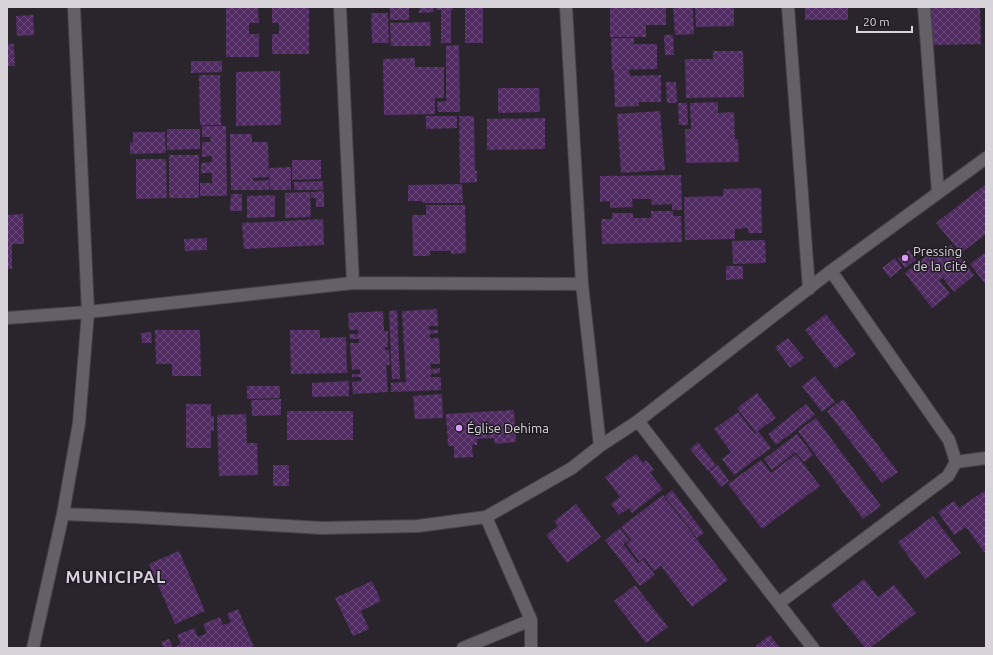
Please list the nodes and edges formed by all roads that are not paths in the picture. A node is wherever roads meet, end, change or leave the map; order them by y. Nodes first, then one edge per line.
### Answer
1 (74, 7) edge
2 (340, 7) edge
3 (566, 7) edge
4 (788, 7) edge
5 (924, 7) edge
6 (986, 158) edge
7 (938, 193) junction
8 (831, 271) junction
9 (353, 283) junction
10 (582, 284) junction
11 (808, 289) junction
12 (88, 312) junction
13 (7, 318) edge
14 (638, 421) junction
15 (600, 446) junction
16 (986, 458) edge
17 (956, 462) junction
18 (63, 514) junction
19 (486, 517) junction
20 (779, 603) junction
21 (531, 620) junction
22 (33, 648) edge
23 (463, 648) edge
24 (530, 648) edge
25 (813, 648) edge

1 - 12 street
2 - 9 street
3 - 10 street
4 - 11 street
5 - 7 street
6 - 7 street
7 - 8 street
8 - 11 street
8 - 17 street
9 - 10 street
9 - 12 street
10 - 15 street
11 - 14 street
12 - 13 street
12 - 18 street
14 - 15 street
14 - 20 street
15 - 19 street
16 - 17 street
17 - 20 street
18 - 19 street
18 - 22 street
19 - 21 street
20 - 25 street
21 - 23 street
21 - 24 street

